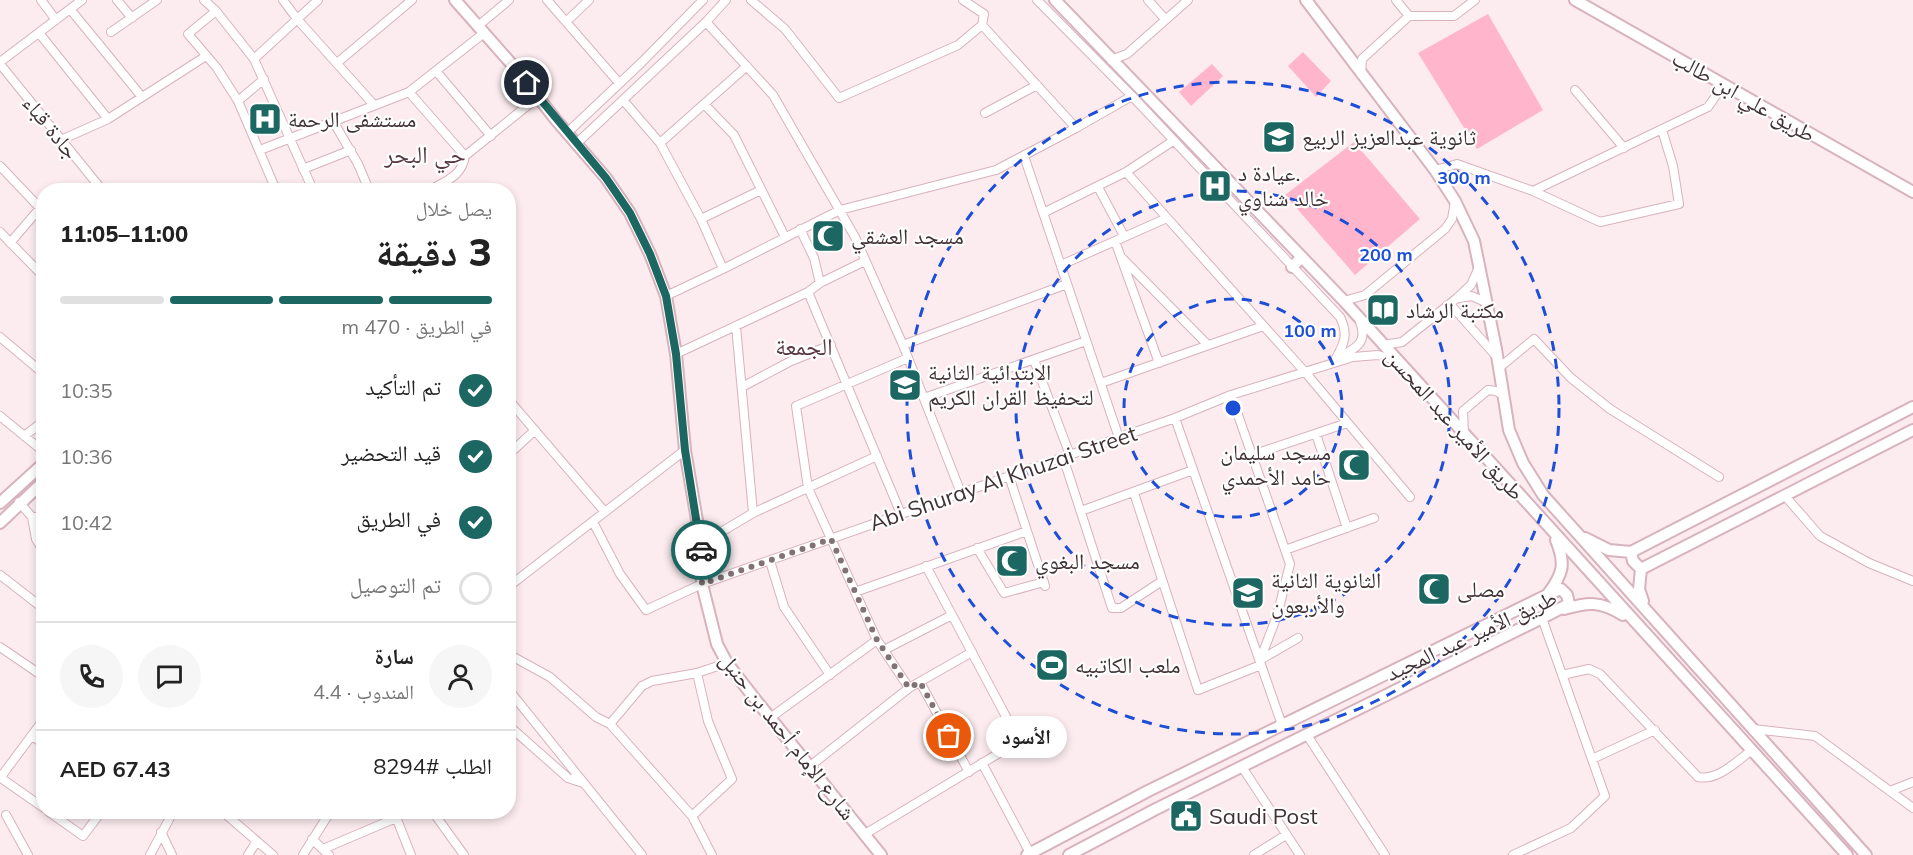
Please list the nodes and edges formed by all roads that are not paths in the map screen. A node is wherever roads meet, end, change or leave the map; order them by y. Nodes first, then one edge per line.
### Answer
1 (41, 0) edge
2 (82, 0) edge
3 (117, 0) edge
4 (157, 0) edge
5 (204, 0) edge
6 (283, 0) edge
7 (318, 0) edge
8 (412, 0) edge
9 (455, 0) edge
10 (509, 0) edge
11 (547, 0) edge
12 (589, 0) edge
13 (703, 0) edge
14 (726, 0) edge
15 (751, 0) edge
16 (963, 0) edge
17 (1037, 0) edge
18 (1055, 0) edge
19 (1148, 0) edge
20 (1188, 0) edge
21 (1306, 0) edge
22 (1396, 0) edge
23 (1475, 0) edge
24 (1575, 0) edge
25 (69, 9) junction
26 (216, 11) junction
27 (1409, 16) junction
28 (132, 18) junction
29 (297, 19) junction
30 (1165, 19) junction
31 (56, 20) junction
32 (566, 22) junction
33 (706, 22) junction
34 (982, 25) junction
35 (481, 29) junction
36 (111, 32) dead end
37 (39, 33) junction
38 (206, 56) junction
39 (254, 58) junction
40 (1111, 60) junction
41 (0, 63) edge
42 (337, 63) junction
43 (641, 63) junction
44 (747, 66) junction
45 (436, 70) junction
46 (651, 73) junction
47 (3, 74) edge
48 (1361, 74) junction
49 (1121, 77) junction
50 (264, 79) junction
51 (619, 83) junction
52 (1724, 84) junction
53 (1037, 85) junction
54 (1575, 90) dead end
55 (409, 92) junction
56 (1132, 96) junction
57 (142, 97) junction
58 (538, 98) junction
59 (623, 100) junction
60 (238, 101) junction
61 (704, 104) junction
62 (374, 105) junction
63 (985, 113) dead end
64 (108, 119) junction
65 (333, 121) junction
66 (1076, 128) junction
67 (1662, 130) junction
68 (567, 133) junction
69 (490, 136) junction
70 (289, 138) junction
71 (61, 140) junction
72 (1173, 141) junction
73 (660, 143) junction
74 (576, 144) junction
75 (1624, 148) junction
76 (260, 150) junction
77 (351, 150) junction
78 (465, 156) junction
79 (1024, 156) junction
80 (0, 166) edge
81 (303, 169) junction
82 (1435, 170) junction
83 (1126, 172) junction
84 (96, 183) edge
85 (273, 183) edge
86 (310, 183) edge
87 (366, 183) edge
88 (441, 183) edge
89 (1098, 187) junction
90 (761, 190) junction
91 (1533, 191) junction
92 (1913, 192) edge
93 (1455, 201) junction
94 (36, 204) edge
95 (840, 210) junction
96 (36, 213) edge
97 (1043, 213) junction
98 (1167, 218) junction
99 (701, 219) junction
100 (800, 229) junction
101 (1, 236) edge
102 (784, 237) junction
103 (1125, 237) junction
104 (1115, 240) junction
105 (10, 243) junction
106 (1121, 257) junction
107 (1302, 257) junction
108 (865, 261) junction
109 (1060, 265) junction
110 (1293, 267) junction
111 (1479, 267) junction
112 (36, 269) edge
113 (723, 269) junction
114 (820, 283) junction
115 (1067, 284) junction
116 (808, 292) junction
117 (666, 296) junction
118 (1344, 301) junction
119 (1454, 301) junction
120 (1486, 303) junction
121 (1358, 316) junction
122 (736, 326) junction
123 (1263, 326) junction
124 (0, 337) edge
125 (1086, 341) junction
126 (1402, 342) junction
127 (831, 345) junction
128 (903, 345) junction
129 (1208, 345) junction
130 (1383, 345) junction
131 (676, 354) junction
132 (1497, 357) junction
133 (908, 358) junction
134 (1335, 358) junction
135 (1034, 360) junction
136 (1399, 362) junction
137 (1158, 363) junction
138 (36, 367) edge
139 (1499, 369) junction
140 (1305, 372) junction
141 (1101, 383) junction
142 (847, 384) junction
143 (742, 387) junction
144 (1231, 395) junction
145 (1503, 395) junction
146 (924, 398) junction
147 (1913, 407) edge
148 (516, 408) edge
149 (0, 416) edge
150 (1175, 418) junction
151 (1347, 423) junction
152 (36, 427) edge
153 (535, 430) junction
154 (1913, 430) edge
155 (1316, 434) junction
156 (24, 436) junction
157 (1465, 436) junction
158 (1119, 438) junction
159 (36, 446) edge
160 (516, 448) edge
161 (685, 450) junction
162 (1252, 455) junction
163 (877, 456) junction
164 (1066, 456) junction
165 (36, 470) edge
166 (1193, 470) junction
167 (1009, 476) junction
168 (1719, 477) dead end
169 (36, 488) edge
170 (808, 488) junction
171 (962, 493) junction
172 (1134, 493) junction
173 (1785, 496) junction
174 (1410, 497) dead end
175 (19, 502) junction
176 (0, 503) edge
177 (1081, 511) junction
178 (605, 512) junction
179 (753, 513) junction
180 (901, 514) junction
181 (32, 517) junction
182 (36, 517) edge
183 (1374, 518) dead end
184 (593, 522) junction
185 (0, 523) edge
186 (1347, 528) junction
187 (1027, 531) junction
188 (1554, 534) junction
189 (1580, 535) junction
190 (36, 539) edge
191 (831, 539) junction
192 (701, 544) junction
193 (977, 548) junction
194 (1285, 550) junction
195 (1630, 552) junction
196 (770, 561) junction
197 (926, 566) junction
198 (1641, 569) junction
199 (0, 575) edge
200 (1162, 580) junction
201 (516, 581) edge
202 (1913, 581) edge
203 (702, 584) junction
204 (855, 592) junction
205 (1547, 595) junction
206 (36, 603) edge
207 (1645, 607) junction
208 (1555, 611) junction
209 (952, 615) junction
210 (1542, 618) junction
211 (1632, 620) junction
212 (1298, 638) dead end
213 (877, 640) junction
214 (0, 648) edge
215 (884, 650) junction
216 (972, 652) junction
217 (516, 658) edge
218 (727, 663) junction
219 (1260, 663) junction
220 (36, 672) edge
221 (697, 673) junction
222 (830, 675) junction
223 (1562, 675) junction
224 (920, 682) junction
225 (909, 688) junction
226 (516, 699) edge
227 (770, 718) junction
228 (610, 723) junction
229 (1282, 725) junction
230 (1044, 726) dead end
231 (1752, 729) junction
232 (36, 730) edge
233 (1655, 730) junction
234 (516, 731) edge
235 (1307, 735) junction
236 (32, 736) junction
237 (36, 739) edge
238 (1019, 741) junction
239 (1752, 750) junction
240 (1592, 759) junction
241 (982, 763) junction
242 (809, 767) junction
243 (1242, 767) junction
244 (969, 772) junction
245 (1, 778) edge
246 (1913, 782) edge
247 (584, 784) junction
248 (1148, 791) junction
249 (1890, 791) junction
250 (36, 802) edge
251 (1913, 808) edge
252 (1156, 809) junction
253 (6, 815) dead end
254 (692, 816) junction
255 (59, 819) edge
256 (96, 819) edge
257 (169, 819) edge
258 (232, 819) edge
259 (325, 819) edge
260 (387, 819) edge
261 (397, 819) edge
262 (438, 819) edge
263 (161, 832) junction
264 (865, 834) junction
265 (1286, 835) junction
266 (312, 839) junction
267 (257, 841) junction
268 (1852, 841) junction
269 (323, 849) junction
270 (1028, 854) edge
271 (1845, 854) edge
272 (28, 855) edge
273 (150, 855) edge
274 (172, 855) edge
275 (248, 855) edge
276 (273, 855) edge
277 (303, 855) edge
278 (329, 855) edge
279 (411, 855) edge
280 (464, 855) edge
281 (642, 855) edge
282 (712, 855) edge
283 (881, 855) edge
284 (1070, 855) edge
285 (1254, 855) edge
286 (1300, 855) edge
287 (1385, 855) edge
288 (1513, 855) edge
289 (1866, 855) edge
290 (1873, 855) edge

1 - 31 street
2 - 25 street
3 - 28 street
4 - 28 street
5 - 26 street
6 - 29 street
7 - 29 street
8 - 42 street
9 - 35 main road, شارع الإمام أحمد بن حنبل
10 - 35 street
11 - 32 street
12 - 32 street
13 - 43 street
14 - 33 street
15 - 34 street
16 - 34 street
17 - 49 street
18 - 40 main road, طريق الأمير عبد المحسن
19 - 30 street
20 - 30 street
21 - 48 main road, طريق الأمير عبد المحسن
22 - 27 street
23 - 27 street
24 - 52 main road, طريق علي ابن طالب
25 - 31 street
25 - 57 street
26 - 38 street
26 - 39 street
27 - 48 street
28 - 36 street
29 - 39 street
29 - 42 street
30 - 40 street
31 - 37 street
32 - 51 street
33 - 44 street
33 - 46 street
34 - 53 street
35 - 45 street
35 - 58 main road, شارع الإمام أحمد بن حنبل
37 - 41 street
37 - 64 street
38 - 57 street
38 - 60 street
39 - 50 street
40 - 49 main road, طريق الأمير عبد المحسن
41 - 47 street, جادة قباء
42 - 62 street
43 - 46 street
43 - 51 street
44 - 61 street
44 - 95 street
45 - 55 street
45 - 69 street
46 - 59 street
47 - 71 street, جادة قباء
48 - 82 main road, طريق الأمير عبد المحسن
49 - 56 street
49 - 107 main road, طريق الأمير عبد المحسن
50 - 60 street
50 - 70 street
51 - 68 street
52 - 67 street
52 - 92 main road, طريق علي ابن طالب
53 - 63 street
53 - 66 street
54 - 75 street
55 - 62 street
55 - 78 street
56 - 66 street
56 - 72 street
57 - 64 street
58 - 68 main road, شارع الإمام أحمد بن حنبل
58 - 69 street
59 - 73 street
59 - 74 street
60 - 76 street
61 - 73 street
61 - 90 street
62 - 65 street
64 - 71 street
65 - 70 street
65 - 77 street
66 - 79 street
67 - 75 street
67 - 91 street
68 - 74 main road, شارع الإمام أحمد بن حنبل
69 - 78 street
70 - 76 street
70 - 81 street
71 - 84 street, جادة قباء
72 - 83 street
72 - 110 street
73 - 99 street
74 - 117 main road, شارع الإمام أحمد بن حنبل
75 - 91 street
76 - 85 street
77 - 81 street
77 - 87 street
78 - 88 street
79 - 95 street
79 - 97 street
80 - 94 street
81 - 86 street
82 - 91 street
82 - 93 main road, طريق الأمير عبد المحسن
83 - 89 street
83 - 98 street
89 - 97 street
89 - 103 street
90 - 99 street
90 - 102 street
93 - 111 main road, طريق الأمير عبد المحسن
93 - 118 street
95 - 100 street
95 - 108 street
96 - 105 street
97 - 109 street
98 - 103 street
98 - 123 street
99 - 113 street
100 - 102 street
100 - 114 street
101 - 105 street
102 - 113 street
103 - 104 street
104 - 106 street
104 - 109 street
105 - 112 street
106 - 129 street
106 - 137 street
107 - 110 main road
107 - 118 main road, طريق الأمير عبد المحسن
108 - 114 street
108 - 128 street
109 - 115 street
110 - 134 street
111 - 119 street
111 - 120 main road, طريق الأمير عبد المحسن
113 - 117 street
114 - 116 street
115 - 125 street
115 - 128 street
116 - 122 street
116 - 127 street
117 - 131 main road, شارع الإمام أحمد بن حنبل
118 - 121 main road, طريق الأمير عبد المحسن
119 - 120 street
119 - 126 street
119 - 132 street
120 - 132 main road, طريق الأمير عبد المحسن
121 - 130 main road, طريق الأمير عبد المحسن
121 - 134 street
122 - 131 street
122 - 143 street
123 - 129 street
123 - 140 street
124 - 138 street
125 - 135 street
125 - 141 street
126 - 130 street
126 - 136 street
127 - 142 street
127 - 143 street
128 - 133 street
129 - 137 street
130 - 136 main road, طريق الأمير عبد المحسن
131 - 161 main road, شارع الإمام أحمد بن حنبل
132 - 139 main road, طريق الأمير عبد المحسن
133 - 142 street
133 - 146 street
134 - 140 street
135 - 146 street
135 - 164 street
136 - 140 street
136 - 157 main road, طريق الأمير عبد المحسن
137 - 141 street
139 - 145 main road, طريق الأمير عبد المحسن
139 - 168 street
140 - 144 street, Abi Shuray Al Khuzai Street
140 - 151 street
141 - 158 street
142 - 163 street
142 - 170 street
143 - 179 street
144 - 150 street, Abi Shuray Al Khuzai Street
144 - 162 street
145 - 157 street
145 - 189 main road, طريق الأمير عبد المحسن
146 - 171 street
147 - 195 main road
148 - 153 street
149 - 156 street
150 - 158 street, Abi Shuray Al Khuzai Street
150 - 166 street
151 - 155 street
151 - 174 street
152 - 156 street
153 - 160 street
153 - 178 street
154 - 173 main road
155 - 162 street
155 - 186 street
156 - 159 street
157 - 188 main road, طريق الأمير عبد المحسن
158 - 164 street, Abi Shuray Al Khuzai Street
161 - 178 street
161 - 192 main road, شارع الإمام أحمد بن حنبل
162 - 194 street
163 - 170 street
163 - 180 street
164 - 167 street, Abi Shuray Al Khuzai Street
164 - 177 street
165 - 176 main road
166 - 172 street
166 - 219 street
167 - 171 street, Abi Shuray Al Khuzai Street
167 - 187 street
169 - 175 main road
170 - 179 street
170 - 191 street
171 - 180 street, Abi Shuray Al Khuzai Street
172 - 177 street
172 - 200 street
173 - 198 main road
173 - 202 street
175 - 181 street
175 - 185 main road
177 - 200 street
178 - 184 street
179 - 192 street
180 - 191 street, Abi Shuray Al Khuzai Street
181 - 182 street
181 - 190 street
183 - 186 street
184 - 201 street
184 - 203 street, Abi Shuray Al Khuzai Street
186 - 194 street
187 - 193 street
187 - 193 street
188 - 205 main road
188 - 211 main road, طريق الأمير عبد المحسن
189 - 195 main road
189 - 207 main road, طريق الأمير عبد المحسن
191 - 196 street, Abi Shuray Al Khuzai Street
191 - 204 street
192 - 203 main road, شارع الإمام أحمد بن حنبل
193 - 197 street
194 - 219 street
195 - 198 main road
196 - 203 street, Abi Shuray Al Khuzai Street
196 - 222 street
197 - 204 street
197 - 209 street
198 - 207 main road
199 - 206 street
200 - 219 street
203 - 218 main road, شارع الإمام أحمد بن حنبل
204 - 213 street
205 - 208 main road, طريق الأمير عبد المجيد
205 - 229 main road, طريق الأمير عبد المجيد
207 - 231 main road, طريق الأمير عبد المحسن
208 - 210 main road, طريق الأمير عبد المجيد
208 - 211 main road
209 - 215 street
209 - 216 street
210 - 223 street
210 - 235 main road, طريق الأمير عبد المجيد
211 - 239 main road, طريق الأمير عبد المحسن
212 - 219 street
213 - 215 street
213 - 222 street
214 - 220 street
215 - 225 street
216 - 224 street
216 - 238 street
217 - 228 street
218 - 221 street
218 - 227 main road, شارع الإمام أحمد بن حنبل
219 - 229 street
221 - 228 street
221 - 254 street
222 - 227 street
223 - 233 street
223 - 240 street
224 - 225 street
224 - 244 street
225 - 242 street
226 - 247 street
227 - 242 main road, شارع الإمام أحمد بن حنبل
228 - 254 street
229 - 248 main road, طريق الأمير عبد المجيد
230 - 238 street
231 - 249 street
231 - 268 main road, طريق الأمير عبد المحسن
232 - 236 street
233 - 239 street
233 - 240 street
234 - 247 street
235 - 243 main road, طريق الأمير عبد المجيد
235 - 287 street
236 - 237 street
236 - 245 street
238 - 241 street
239 - 271 main road, طريق الأمير عبد المحسن
240 - 288 street
241 - 244 street
241 - 270 street
242 - 264 main road, شارع الإمام أحمد بن حنبل
243 - 252 main road, طريق الأمير عبد المجيد
243 - 265 street
244 - 264 street
245 - 250 street
246 - 249 street
247 - 281 street
248 - 252 main road
248 - 270 main road, طريق الأمير عبد المجيد
249 - 251 street
252 - 284 main road, طريق الأمير عبد المجيد
253 - 272 street
254 - 282 street
255 - 256 street
257 - 263 street
258 - 267 street
259 - 266 street
260 - 269 street
261 - 279 street
262 - 280 street
263 - 273 street
263 - 274 street
264 - 283 main road, شارع الإمام أحمد بن حنبل
265 - 285 street
265 - 286 street
266 - 269 street
266 - 277 street
267 - 275 street
267 - 276 street
268 - 289 main road, طريق الأمير عبد المحسن
268 - 290 main road
269 - 278 street

